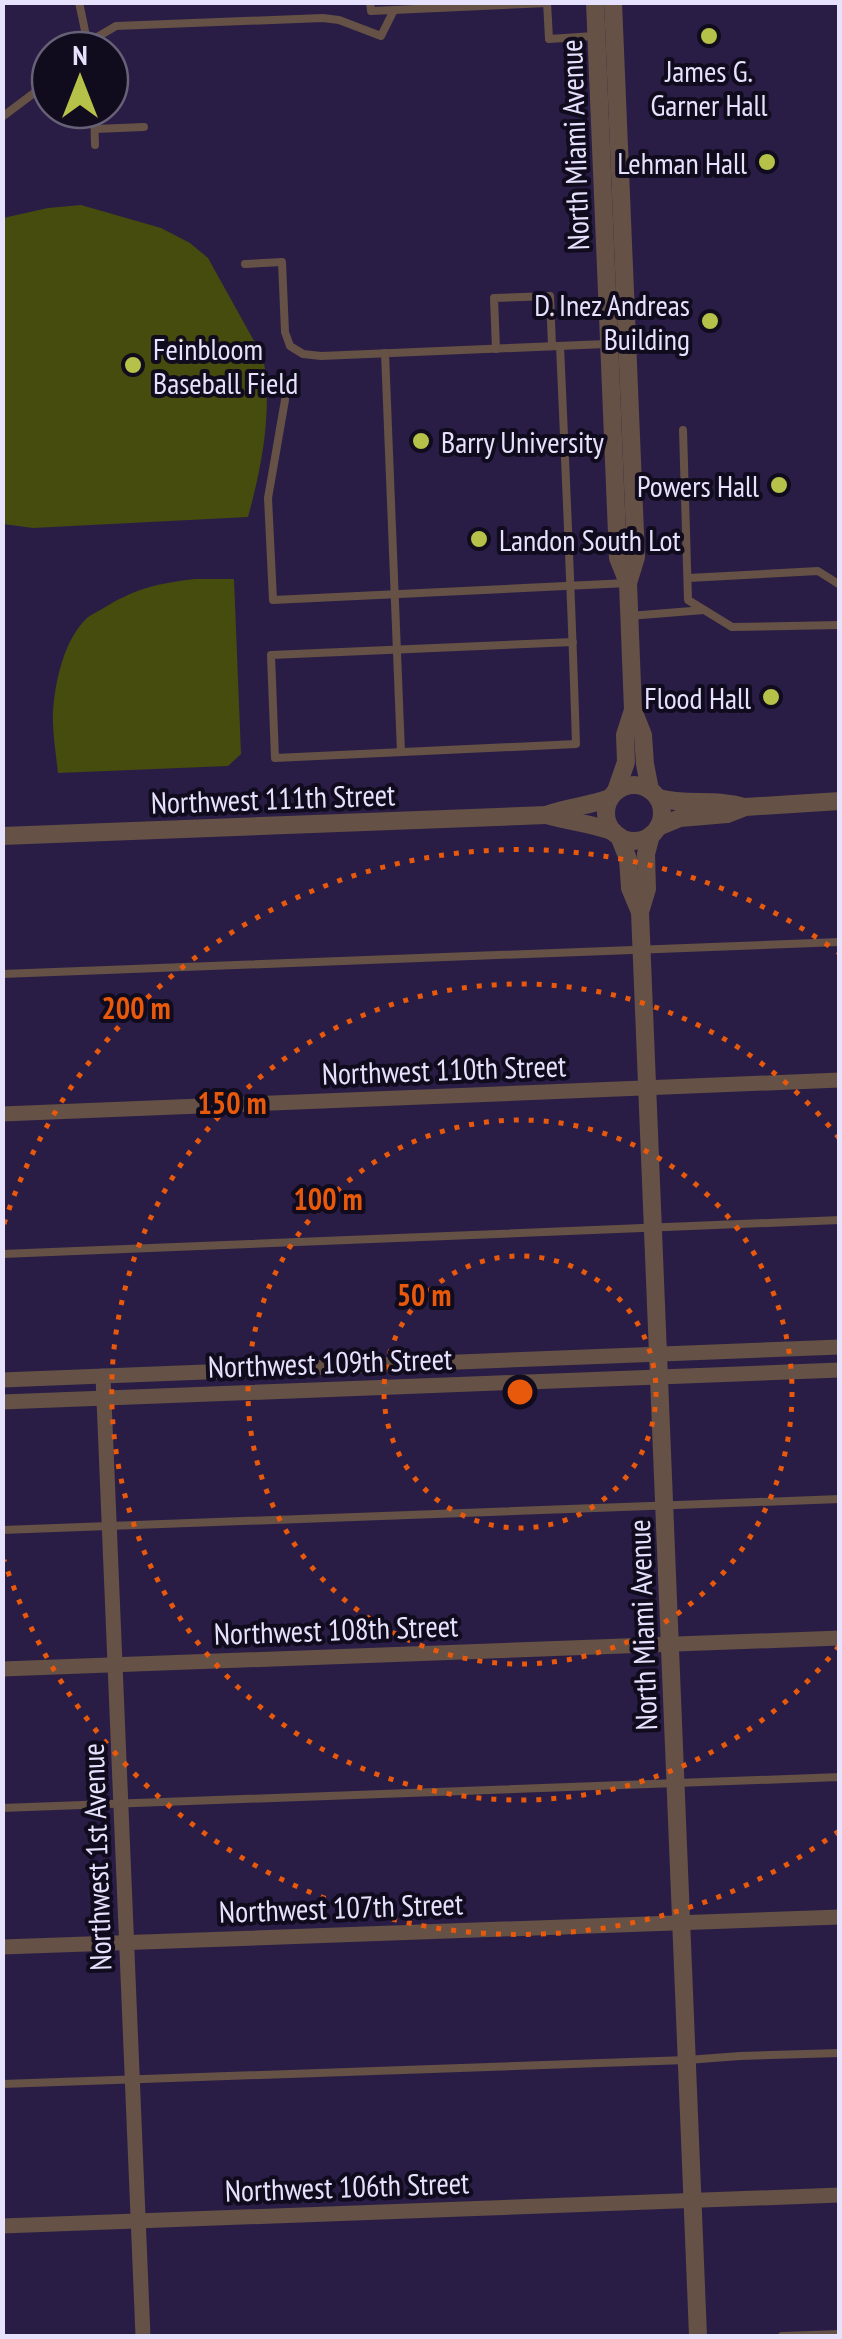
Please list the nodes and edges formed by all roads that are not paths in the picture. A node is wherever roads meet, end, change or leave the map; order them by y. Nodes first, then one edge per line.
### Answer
1 (79, 2) edge
2 (370, 2) edge
3 (595, 2) edge
4 (613, 2) edge
5 (547, 3) edge
6 (394, 10) junction
7 (85, 30) edge
8 (110, 30) edge
9 (606, 35) junction
10 (30, 96) edge
11 (2, 116) edge
12 (130, 127) edge
13 (144, 127) dead end
14 (95, 130) edge
15 (95, 145) dead end
16 (245, 264) dead end
17 (618, 344) junction
18 (556, 346) junction
19 (496, 348) junction
20 (385, 353) junction
21 (285, 400) dead end
22 (683, 430) dead end
23 (688, 578) junction
24 (628, 583) junction
25 (571, 585) junction
26 (840, 585) edge
27 (395, 594) junction
28 (704, 610) junction
29 (629, 616) junction
30 (840, 625) edge
31 (573, 642) junction
32 (397, 649) junction
33 (634, 710) junction
34 (401, 752) junction
35 (654, 794) junction
36 (613, 795) junction
37 (840, 802) edge
38 (745, 807) junction
39 (546, 814) junction
40 (655, 831) junction
41 (616, 834) junction
42 (2, 836) edge
43 (640, 912) junction
44 (840, 942) edge
45 (642, 950) junction
46 (2, 974) edge
47 (840, 1080) edge
48 (648, 1088) junction
49 (2, 1114) edge
50 (840, 1220) edge
51 (654, 1228) junction
52 (2, 1254) edge
53 (840, 1347) edge
54 (659, 1354) junction
55 (475, 1361) junction
56 (294, 1368) junction
57 (840, 1370) edge
58 (103, 1376) junction
59 (660, 1377) junction
60 (2, 1380) edge
61 (476, 1384) junction
62 (294, 1391) junction
63 (104, 1398) junction
64 (2, 1402) edge
65 (840, 1499) edge
66 (664, 1506) junction
67 (110, 1526) junction
68 (2, 1530) edge
69 (840, 1638) edge
70 (671, 1643) junction
71 (116, 1665) junction
72 (2, 1669) edge
73 (840, 1778) edge
74 (676, 1783) junction
75 (122, 1803) junction
76 (2, 1808) edge
77 (840, 1916) edge
78 (681, 1921) junction
79 (126, 1943) junction
80 (2, 1947) edge
81 (840, 2053) edge
82 (687, 2060) junction
83 (132, 2079) junction
84 (2, 2084) edge
85 (840, 2195) edge
86 (693, 2201) junction
87 (138, 2222) junction
88 (2, 2226) edge
89 (840, 2334) edge
90 (143, 2336) edge
91 (698, 2336) edge
92 (782, 2336) edge

1 - 7 lane
2 - 6 lane
3 - 9 street, North Miami Avenue
4 - 9 street, North Miami Avenue
5 - 6 lane
5 - 9 lane
6 - 8 lane
9 - 17 street, North Miami Avenue
10 - 11 lane
12 - 13 lane
14 - 15 lane
16 - 20 lane
17 - 18 lane
17 - 24 street, North Miami Avenue
18 - 19 lane
18 - 19 lane
18 - 25 lane
19 - 20 lane
20 - 27 lane
21 - 27 lane
22 - 23 lane
23 - 26 lane
23 - 28 lane
24 - 25 lane
24 - 29 street, North Miami Avenue
25 - 27 lane
25 - 31 lane
27 - 32 lane
28 - 29 lane
28 - 30 lane
29 - 33 street, North Miami Avenue
31 - 32 lane
31 - 34 lane
32 - 34 lane
32 - 34 lane
33 - 35 street, North Miami Avenue
33 - 36 street, North Miami Avenue
35 - 36 street
35 - 38 street
35 - 40 street
36 - 39 street, Northwest 111th Street
36 - 41 street
37 - 38 street
38 - 40 street
39 - 41 street, Northwest 111th Street
39 - 42 street, Northwest 111th Street
40 - 41 street
40 - 43 street, North Miami Avenue
41 - 43 street, North Miami Avenue
43 - 45 street, North Miami Avenue
44 - 45 lane
45 - 46 lane
45 - 48 street, North Miami Avenue
47 - 48 street, Northwest 110th Street
48 - 49 street, Northwest 110th Street
48 - 51 street, North Miami Avenue
50 - 51 lane
51 - 52 lane
51 - 54 street, North Miami Avenue
53 - 54 street, Northwest 109th Street
54 - 55 street, Northwest 109th Street
54 - 59 street, North Miami Avenue
55 - 56 street, Northwest 109th Street
55 - 61 street
56 - 58 street, Northwest 109th Street
56 - 62 street
57 - 59 street, Northwest 109th Street
58 - 60 street, Northwest 109th Street
58 - 63 street, Northwest 1st Avenue
59 - 61 street, Northwest 109th Street
59 - 66 street, North Miami Avenue
61 - 62 street, Northwest 109th Street
62 - 63 street, Northwest 109th Street
63 - 64 street, Northwest 109th Street
63 - 67 street, Northwest 1st Avenue
65 - 66 lane
66 - 67 lane
66 - 70 street, North Miami Avenue
67 - 68 lane
67 - 71 street, Northwest 1st Avenue
69 - 70 street, Northwest 108th Street
70 - 71 street, Northwest 108th Street
70 - 74 street, North Miami Avenue
71 - 72 street, Northwest 108th Street
71 - 75 street, Northwest 1st Avenue
73 - 74 lane
74 - 75 lane
74 - 78 street, North Miami Avenue
75 - 76 lane
75 - 79 street, Northwest 1st Avenue
77 - 78 street, Northwest 107th Street
78 - 79 street, Northwest 107th Street
78 - 82 street, North Miami Avenue
79 - 80 street, Northwest 107th Street
79 - 83 street, Northwest 1st Avenue
81 - 82 lane
82 - 83 lane
82 - 86 street, North Miami Avenue
83 - 84 lane
83 - 87 street, Northwest 1st Avenue
85 - 86 street, Northwest 106th Street
86 - 87 street, Northwest 106th Street
86 - 91 street, North Miami Avenue
87 - 88 street, Northwest 106th Street
87 - 90 street, Northwest 1st Avenue
89 - 92 lane

